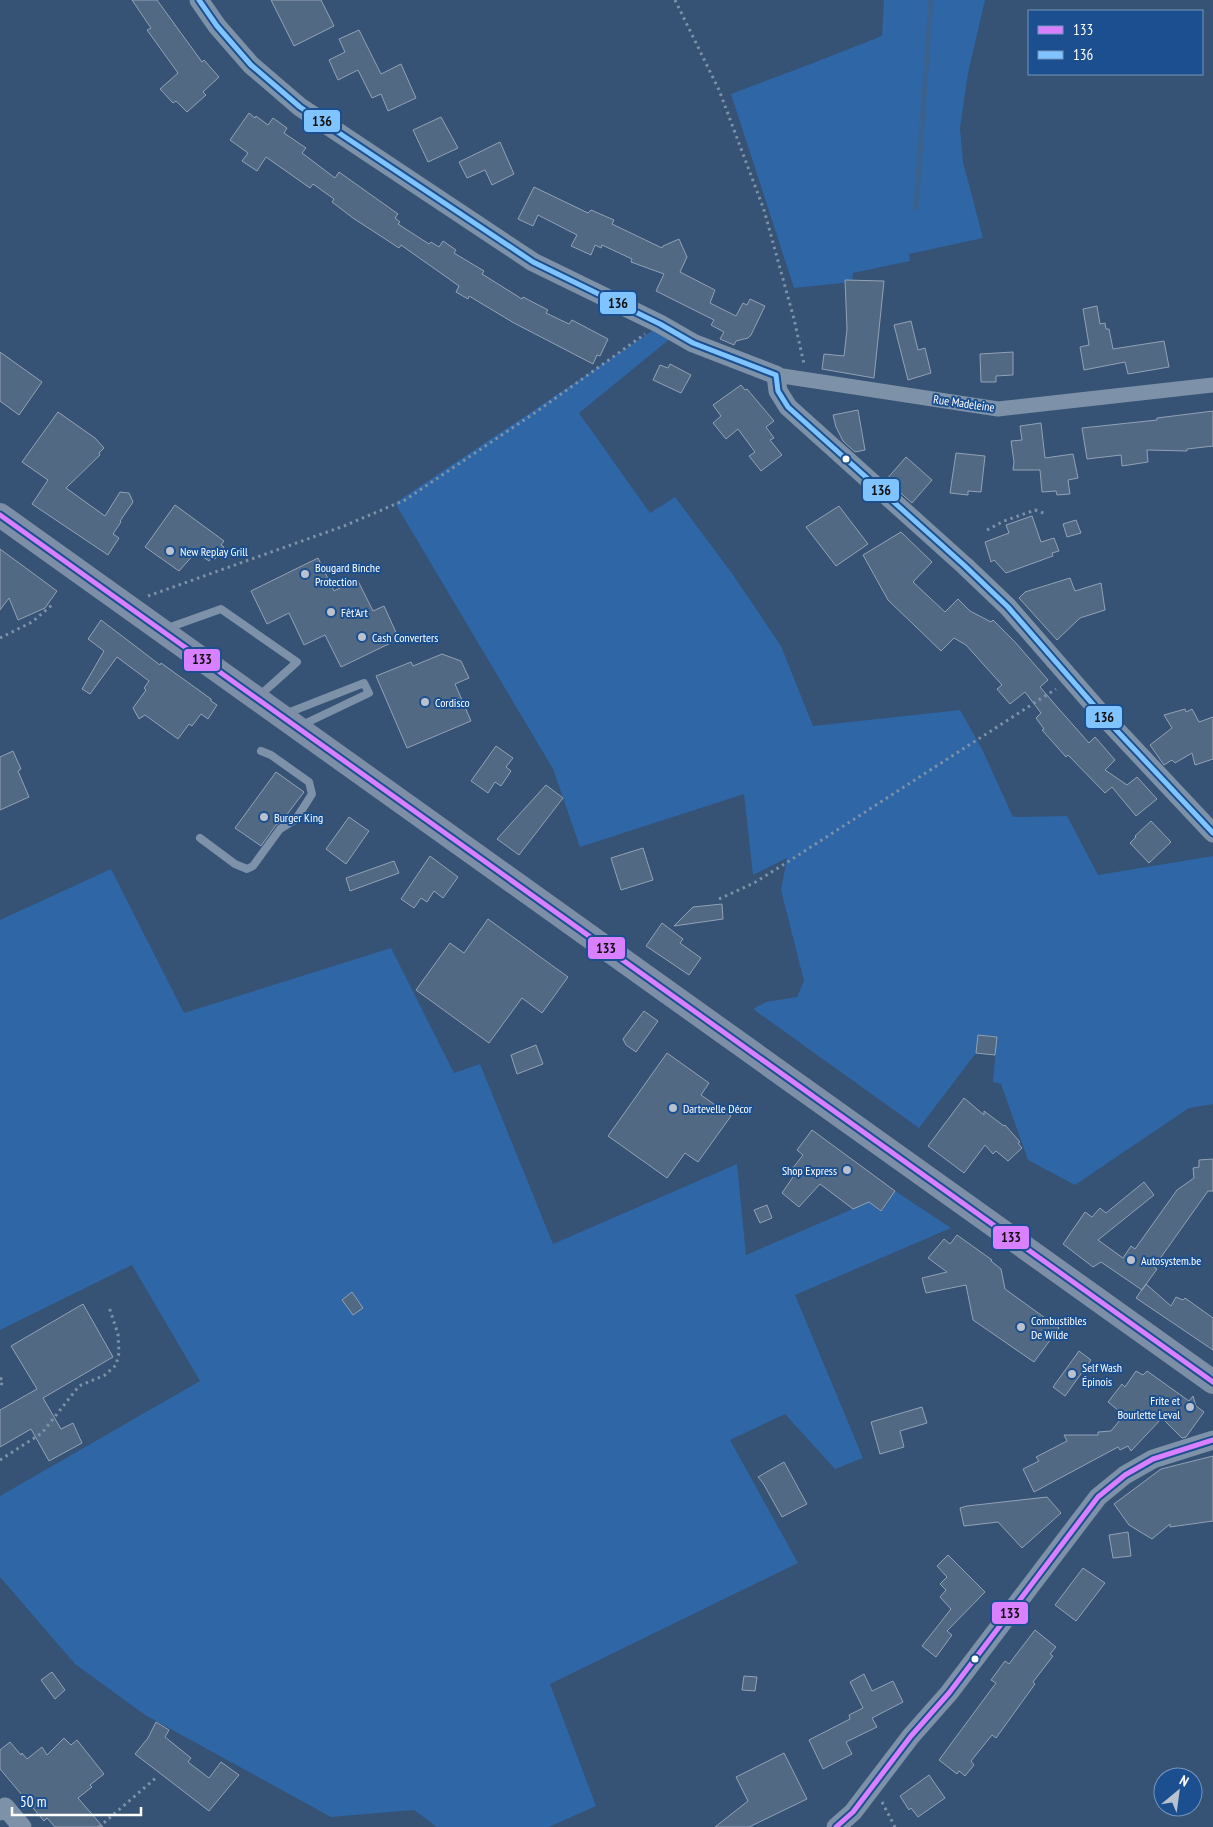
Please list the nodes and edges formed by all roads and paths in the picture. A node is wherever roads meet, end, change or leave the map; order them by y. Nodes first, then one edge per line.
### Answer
1 (199, 0) edge
2 (675, 0) edge
3 (660, 324) junction
4 (776, 375) junction
5 (807, 380) junction
6 (1213, 385) edge
7 (1046, 514) dead end
8 (0, 515) edge
9 (987, 530) dead end
10 (125, 604) junction
11 (52, 605) dead end
12 (161, 630) junction
13 (0, 638) edge
14 (1070, 678) junction
15 (256, 698) junction
16 (289, 721) junction
17 (260, 751) dead end
18 (1213, 833) edge
19 (200, 838) dead end
20 (719, 898) dead end
21 (109, 1308) dead end
22 (0, 1378) edge
23 (1213, 1382) edge
24 (0, 1389) edge
25 (1213, 1440) edge
26 (0, 1460) edge
27 (158, 1776) dead end
28 (874, 1786) junction
29 (2, 1806) edge
30 (22, 1827) edge
31 (99, 1827) edge
32 (836, 1827) edge
33 (895, 1827) edge

1 - 3 street
2 - 5 path
3 - 4 street
3 - 10 path
4 - 5 street, Rue Madeleine
4 - 14 street
5 - 6 street, Rue Madeleine
7 - 9 path
8 - 10 main road
10 - 12 main road
11 - 13 path
12 - 15 main road
12 - 15 lane
14 - 18 street
14 - 20 path
15 - 16 main road
16 - 16 lane
16 - 23 main road
17 - 19 lane
21 - 26 path
22 - 24 path
25 - 28 street
27 - 31 path
28 - 32 street
28 - 33 path
29 - 30 street

